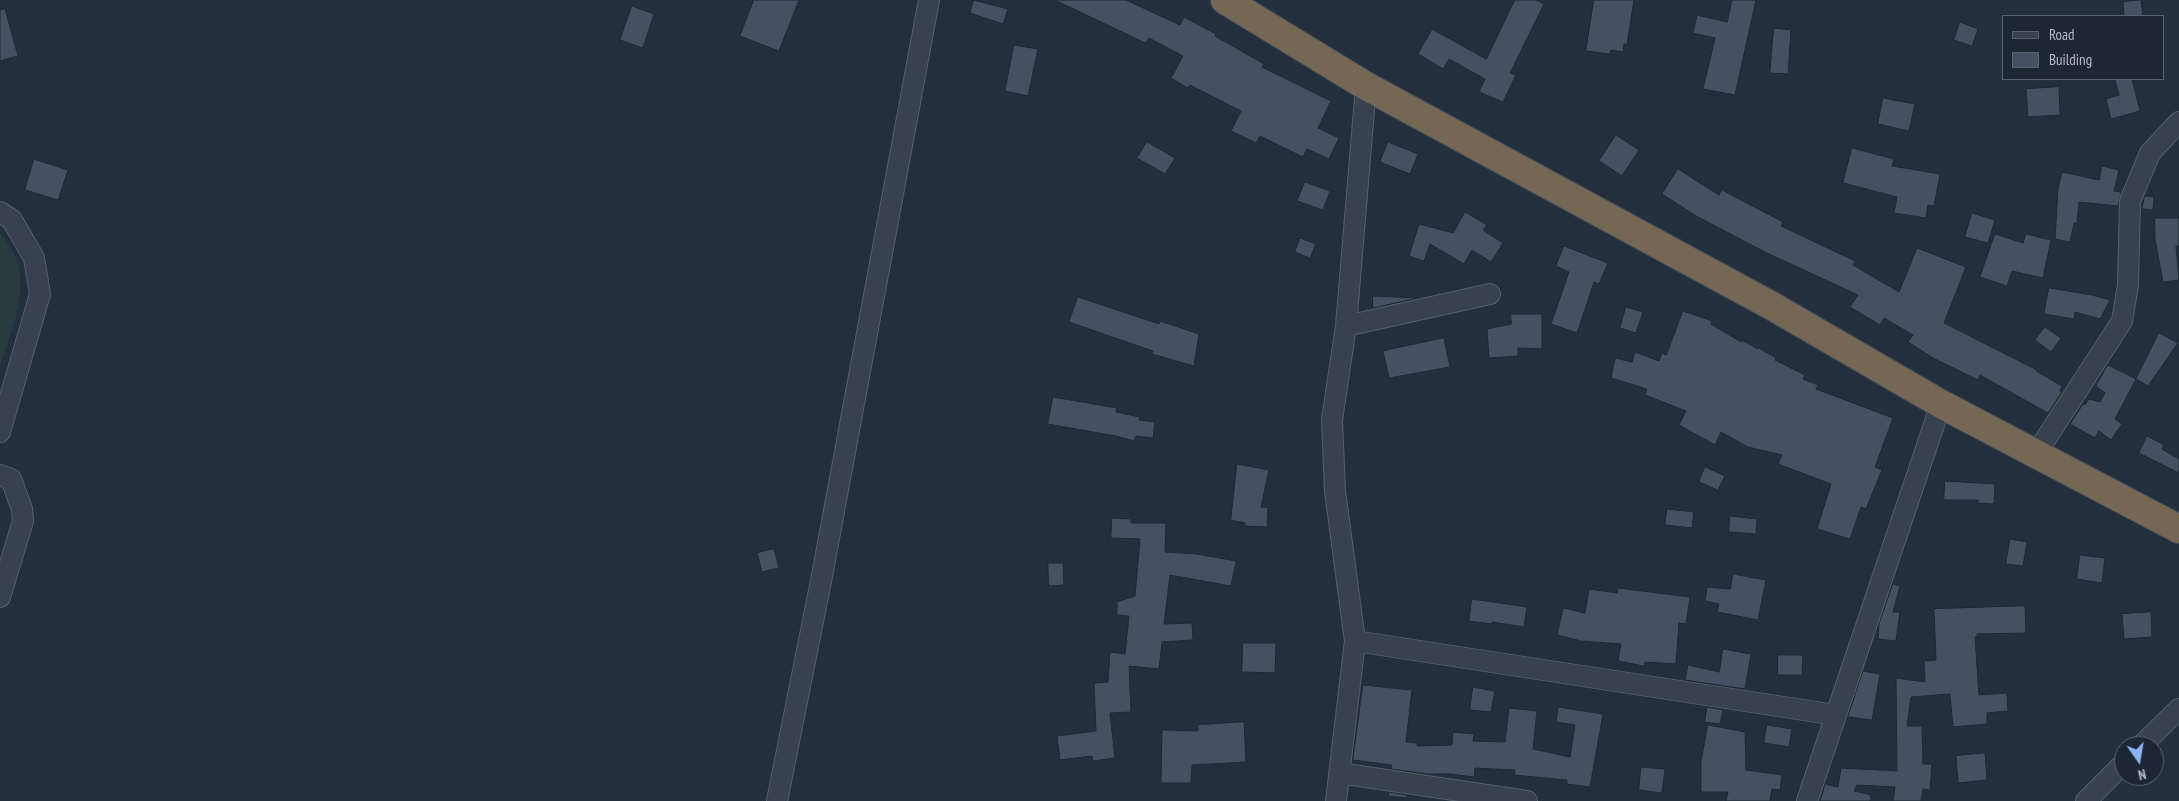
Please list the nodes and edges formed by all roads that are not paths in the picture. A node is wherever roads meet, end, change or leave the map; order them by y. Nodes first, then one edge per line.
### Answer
1 (929, 0) edge
2 (1224, 0) edge
3 (1366, 86) junction
4 (2179, 122) edge
5 (0, 212) edge
6 (1490, 294) dead end
7 (1346, 326) junction
8 (1940, 404) junction
9 (0, 432) edge
10 (2036, 454) junction
11 (0, 475) edge
12 (2179, 529) edge
13 (0, 596) edge
14 (1355, 641) junction
15 (2179, 709) edge
16 (1836, 715) junction
17 (2152, 736) edge
18 (1339, 773) junction
19 (2114, 773) edge
20 (777, 801) edge
21 (1336, 801) edge
22 (1527, 801) edge
23 (1807, 801) edge
24 (2086, 801) edge

1 - 20 street
2 - 3 highway
3 - 7 street
3 - 8 highway
4 - 10 street
5 - 9 street
6 - 7 street
7 - 14 street
8 - 10 highway
8 - 16 street
10 - 12 highway
11 - 13 street
14 - 16 street
14 - 18 street
15 - 17 street
16 - 23 street
18 - 21 street
18 - 22 street
19 - 24 street

